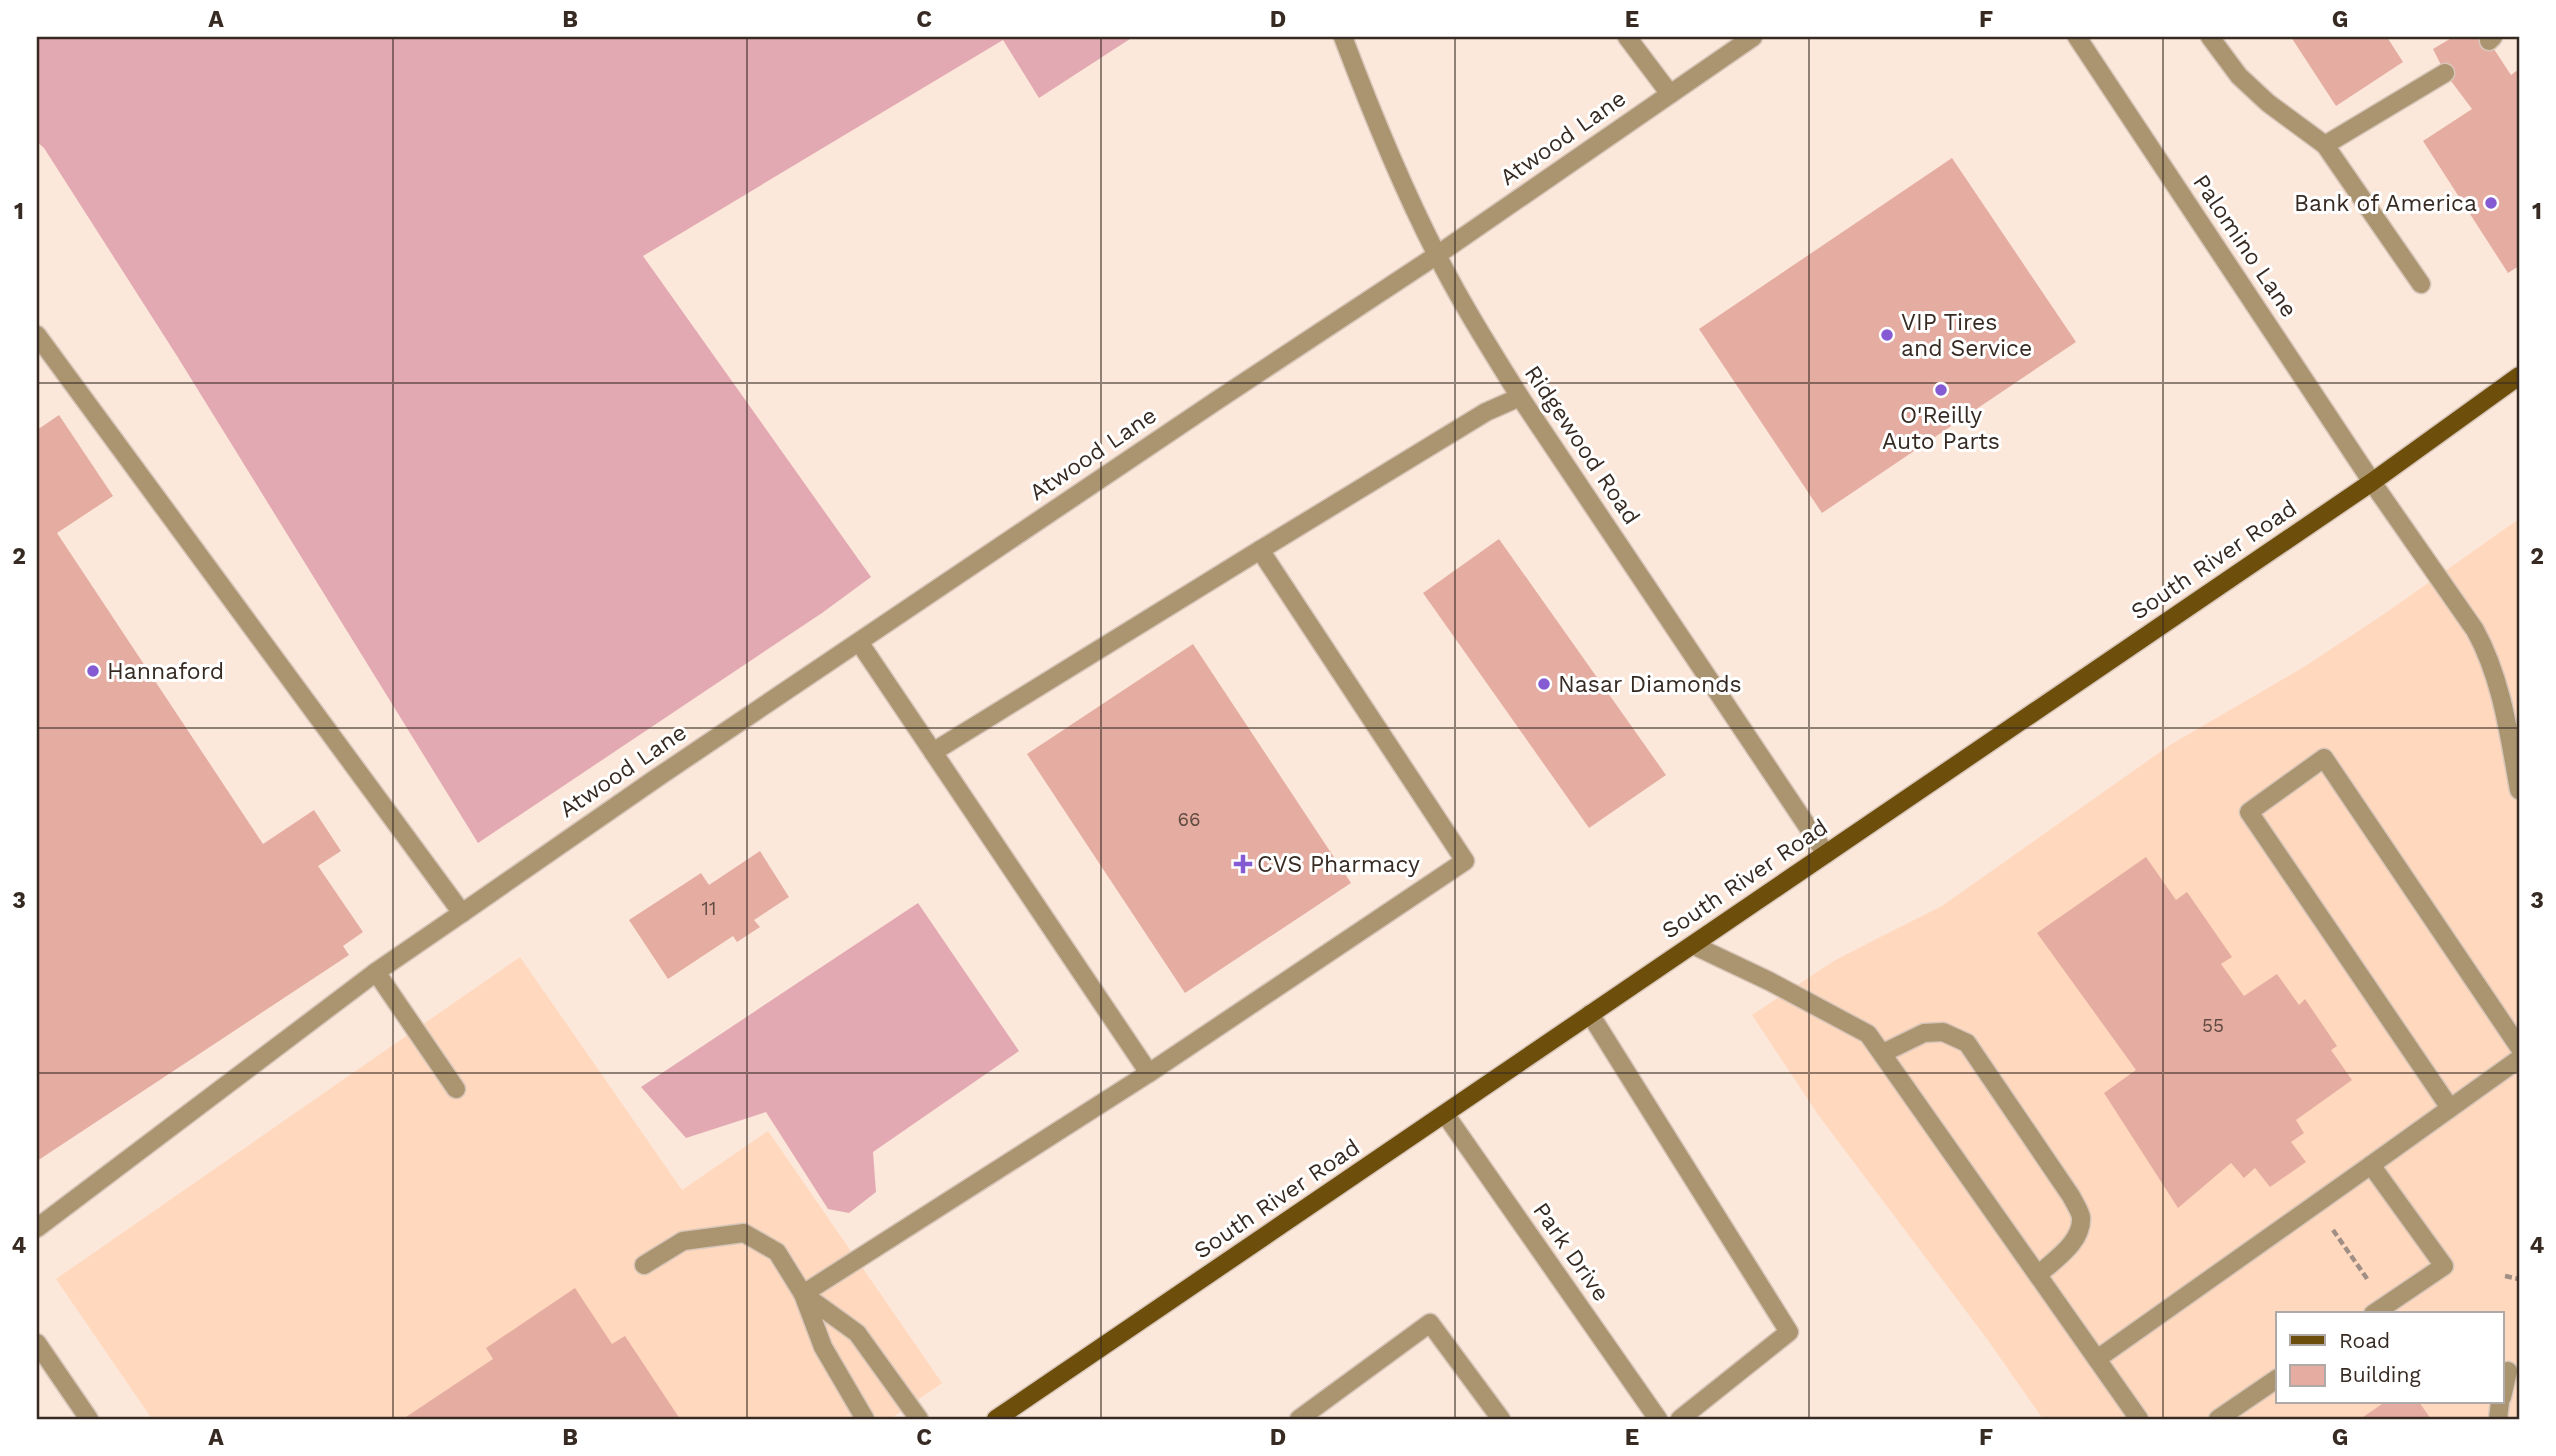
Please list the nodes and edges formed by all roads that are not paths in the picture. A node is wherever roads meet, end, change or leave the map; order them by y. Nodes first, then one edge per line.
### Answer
1 (1343, 37) edge
2 (1627, 37) edge
3 (1753, 37) edge
4 (2079, 37) edge
5 (2210, 37) edge
6 (2445, 73) dead end
7 (1670, 94) junction
8 (2325, 145) junction
9 (1437, 255) junction
10 (2421, 284) dead end
11 (37, 335) edge
12 (2519, 376) edge
13 (1520, 397) junction
14 (2372, 482) junction
15 (1260, 550) junction
16 (859, 642) junction
17 (933, 752) junction
18 (2519, 790) edge
19 (1826, 854) junction
20 (462, 913) junction
21 (1693, 945) junction
22 (376, 972) junction
23 (1590, 1014) junction
24 (2519, 1047) edge
25 (1883, 1053) junction
26 (2519, 1059) edge
27 (1149, 1073) junction
28 (456, 1089) dead end
29 (2450, 1108) junction
30 (1445, 1114) junction
31 (2371, 1165) junction
32 (37, 1228) edge
33 (644, 1265) dead end
34 (2038, 1275) junction
35 (803, 1294) junction
36 (2376, 1312) edge
37 (37, 1343) edge
38 (2097, 1359) junction
39 (2508, 1371) dead end
40 (2276, 1379) edge
41 (2504, 1387) edge
42 (89, 1419) edge
43 (865, 1419) edge
44 (919, 1419) edge
45 (996, 1419) edge
46 (1299, 1419) edge
47 (1500, 1419) edge
48 (1658, 1419) edge
49 (1680, 1419) edge
50 (2139, 1419) edge
51 (2218, 1419) edge

1 - 9 street, Ridgewood Road
2 - 7 street
3 - 7 street, Atwood Lane
4 - 14 street, Palomino Lane
5 - 8 street
6 - 8 street
7 - 9 street, Atwood Lane
8 - 10 street
9 - 13 street, Ridgewood Road
9 - 16 street, Atwood Lane
11 - 20 street
12 - 14 main road, South River Road
13 - 15 street
13 - 19 street, Ridgewood Road
14 - 18 street, Palomino Lane
14 - 19 main road, South River Road
15 - 17 street
15 - 27 street
16 - 17 street
16 - 20 street, Atwood Lane
17 - 27 street
19 - 21 main road, South River Road
20 - 22 street, Atwood Lane
21 - 23 main road, South River Road
21 - 25 street
22 - 28 street
22 - 32 street, Atwood Lane
23 - 30 main road, South River Road
23 - 49 street
24 - 29 street
25 - 34 street
25 - 34 street
26 - 29 street
27 - 35 street
29 - 31 street
30 - 45 main road, South River Road
30 - 48 street, Park Drive
31 - 36 street
31 - 38 street
33 - 35 street
34 - 38 street
35 - 43 street
35 - 44 street
37 - 42 street
38 - 50 street
39 - 41 street
40 - 51 street
46 - 47 street

